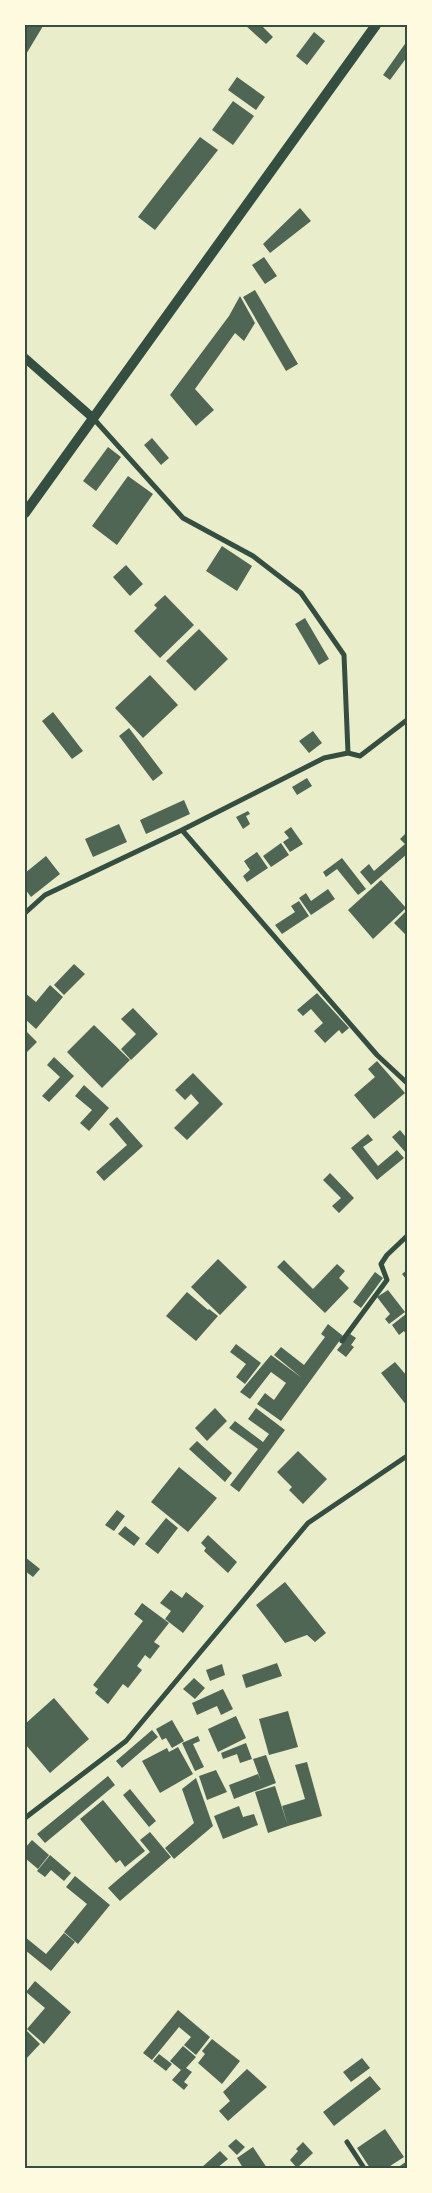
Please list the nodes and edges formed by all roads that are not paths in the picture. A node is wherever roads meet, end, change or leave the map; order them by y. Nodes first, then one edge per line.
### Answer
1 (376, 25) edge
2 (25, 358) edge
3 (94, 418) junction
4 (25, 513) edge
5 (407, 720) edge
6 (348, 753) junction
7 (182, 830) junction
8 (25, 913) edge
9 (407, 1082) edge
10 (407, 1236) edge
11 (342, 1341) dead end
12 (407, 1456) edge
13 (25, 1818) edge
14 (347, 2142) dead end
15 (364, 2168) edge

1 - 3 main road
2 - 3 street
3 - 4 main road
3 - 6 street
5 - 6 street
6 - 7 street
7 - 8 street
7 - 9 street
10 - 11 street
12 - 13 street
14 - 15 street

